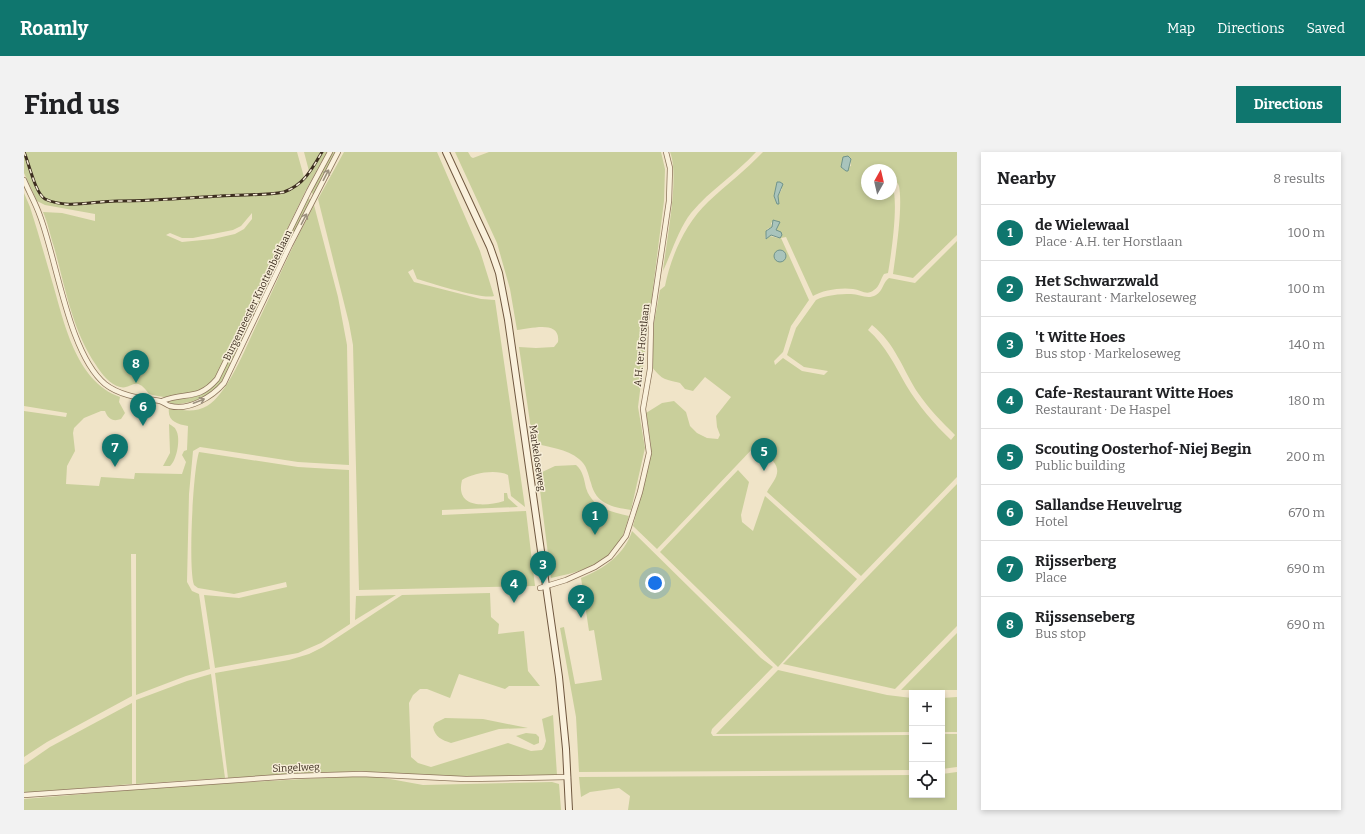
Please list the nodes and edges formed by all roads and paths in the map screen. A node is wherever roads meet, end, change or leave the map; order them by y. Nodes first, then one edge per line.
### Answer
1 (330, 152) edge
2 (338, 152) edge
3 (446, 152) edge
4 (666, 152) edge
5 (24, 180) edge
6 (246, 320) junction
7 (253, 324) junction
8 (162, 401) junction
9 (543, 587) junction
10 (568, 777) junction
11 (24, 795) edge
12 (569, 810) edge

1 - 6 street, Burgemeester Knottenbeltlaan
7 -> 2 street, Burgemeester Knottenbeltlaan
3 - 9 main road, Markeloseweg
4 - 9 street, A.H. ter Horstlaan
5 - 8 street, Burgemeester Knottenbeltlaan
6 - 7 street
6 - 8 street, Burgemeester Knottenbeltlaan
8 -> 7 street, Burgemeester Knottenbeltlaan
9 - 10 main road, Markeloseweg
10 - 11 street, Singelweg
10 - 12 main road, Markeloseweg

